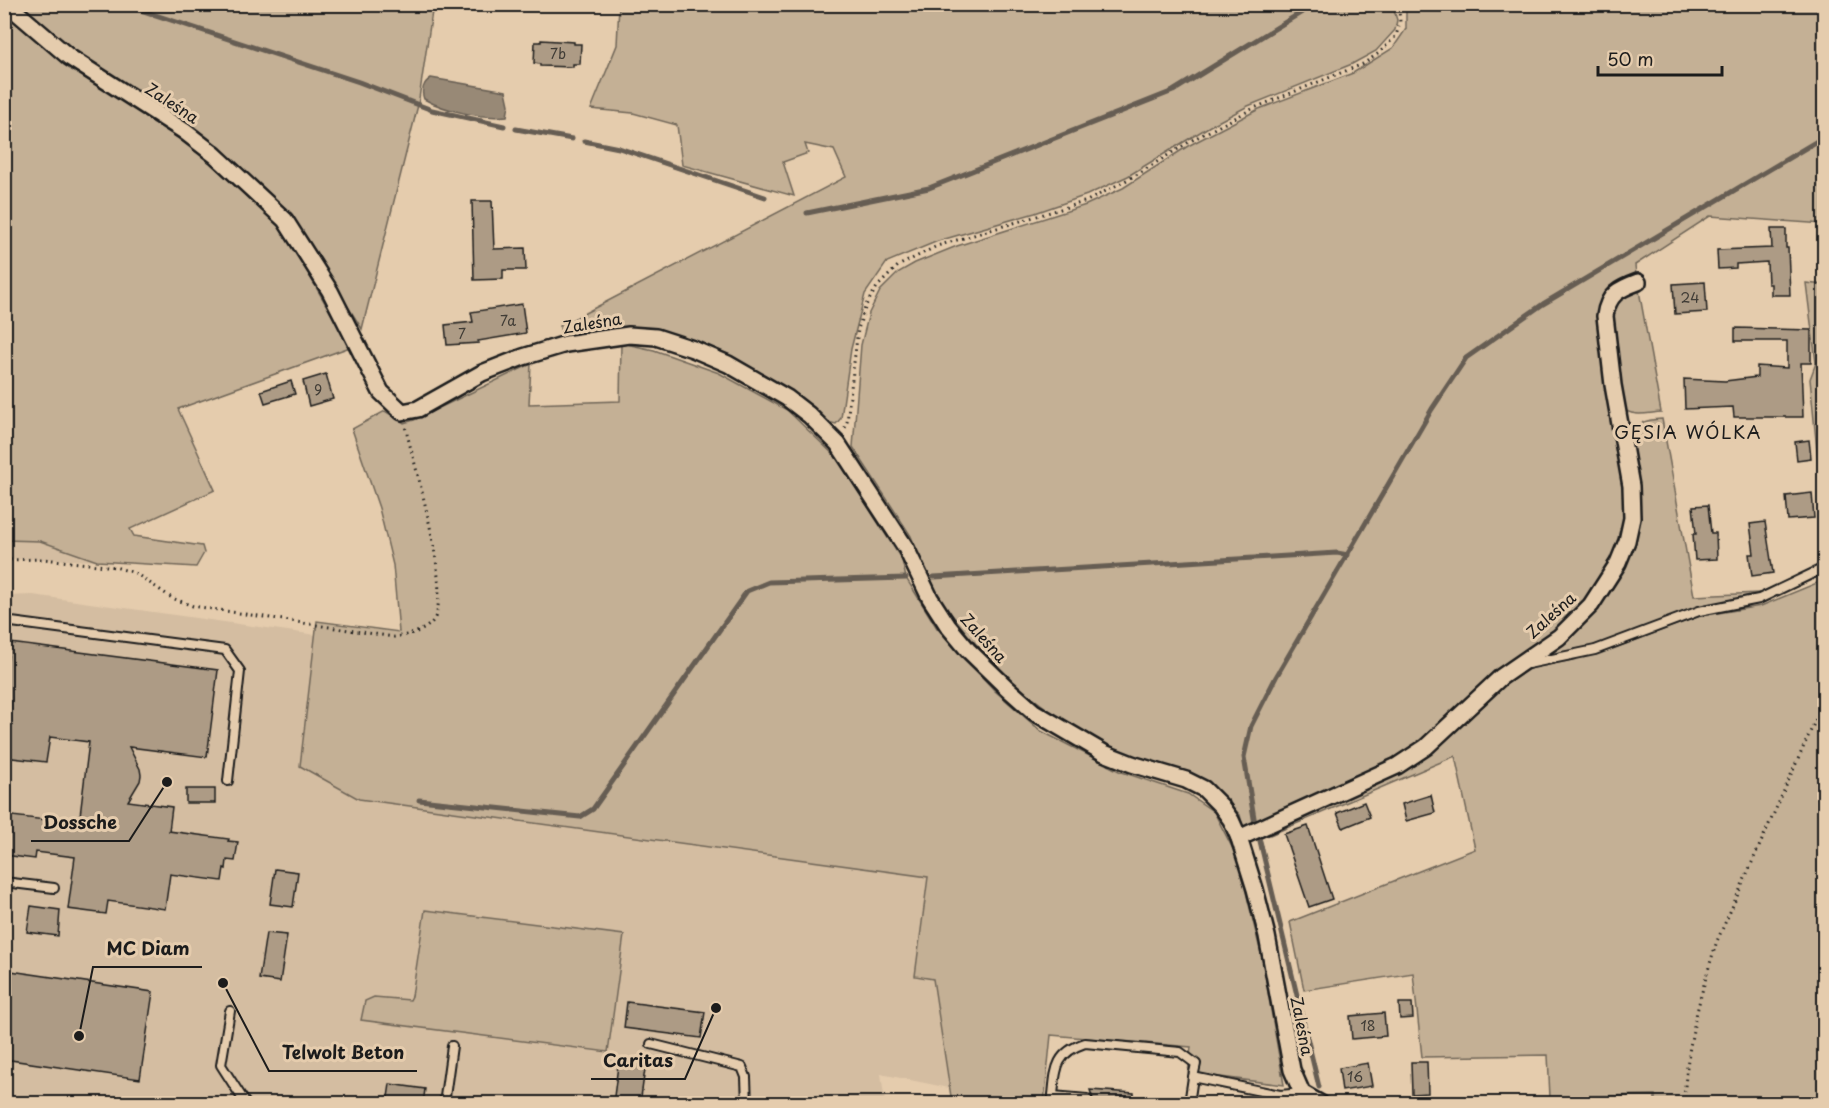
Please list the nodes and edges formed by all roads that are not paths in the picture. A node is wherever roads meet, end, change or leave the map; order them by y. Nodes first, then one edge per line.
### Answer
1 (7, 4) edge
2 (1638, 282) dead end
3 (1824, 568) edge
4 (4, 621) edge
5 (1522, 663) junction
6 (228, 781) dead end
7 (1239, 838) junction
8 (4, 882) edge
9 (54, 888) dead end
10 (230, 1011) dead end
11 (651, 1044) dead end
12 (452, 1046) dead end
13 (1193, 1077) junction
14 (1302, 1093) junction
15 (1087, 1099) dead end
16 (1053, 1100) edge
17 (246, 1104) edge
18 (444, 1104) edge
19 (747, 1104) edge
20 (1189, 1104) edge
21 (1321, 1104) edge

1 - 7 street, Zaleśna
2 - 5 street, Zaleśna
3 - 5 lane
4 - 6 lane
5 - 7 street, Zaleśna
7 - 14 street, Zaleśna
8 - 9 lane
10 - 17 lane
11 - 19 lane
12 - 18 lane
13 - 14 lane
13 - 16 lane
13 - 20 lane
14 - 21 street
15 - 16 lane

